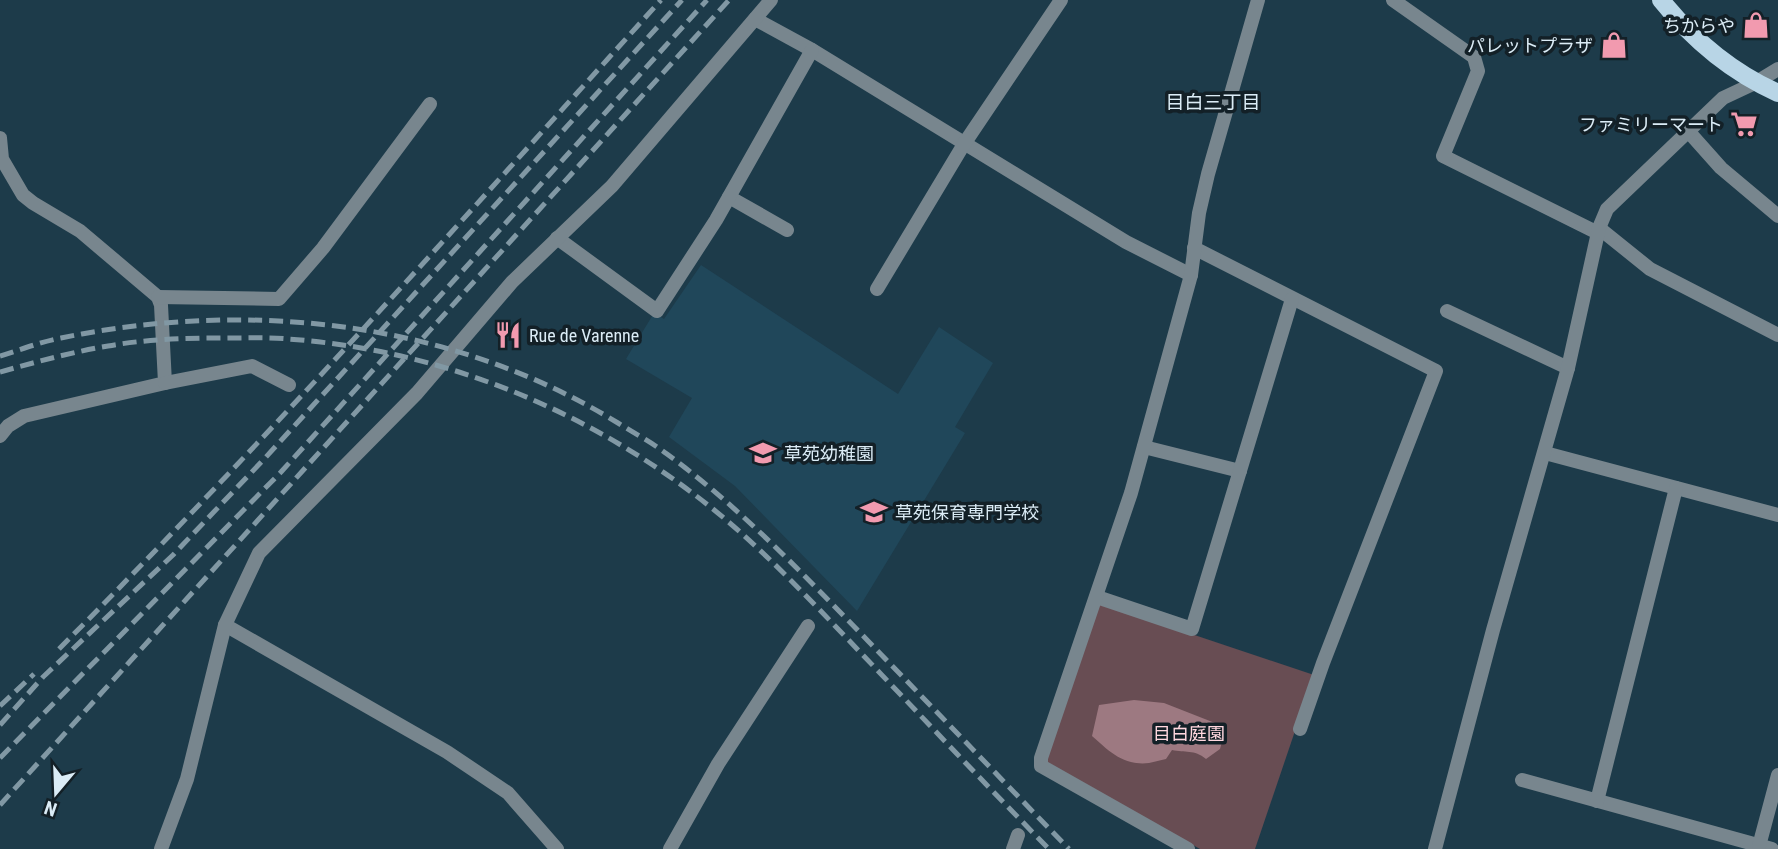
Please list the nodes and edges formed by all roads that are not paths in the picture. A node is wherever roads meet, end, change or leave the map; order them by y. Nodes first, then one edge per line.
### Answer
1 (771, 0) edge
2 (1061, 0) edge
3 (1258, 0) edge
4 (1393, 0) edge
5 (1661, 0) edge
6 (755, 19) junction
7 (812, 50) junction
8 (1778, 69) edge
9 (1755, 83) junction
10 (1778, 93) edge
11 (430, 104) dead end
12 (1688, 131) junction
13 (0, 138) edge
14 (964, 144) junction
15 (729, 197) junction
16 (1778, 216) edge
17 (787, 230) dead end
18 (1599, 231) junction
19 (557, 238) junction
20 (1194, 248) junction
21 (1191, 275) junction
22 (877, 289) dead end
23 (158, 296) junction
24 (1292, 299) junction
25 (1447, 311) dead end
26 (1778, 335) edge
27 (1568, 368) junction
28 (165, 383) junction
29 (289, 385) dead end
30 (0, 436) edge
31 (1144, 447) junction
32 (1545, 453) junction
33 (1240, 471) junction
34 (1676, 488) junction
35 (1778, 515) edge
36 (1097, 597) junction
37 (225, 625) junction
38 (808, 626) dead end
39 (1300, 729) dead end
40 (1778, 775) edge
41 (1522, 780) dead end
42 (1597, 801) junction
43 (1766, 847) edge
44 (161, 849) edge
45 (557, 849) edge
46 (670, 849) edge
47 (1188, 849) edge
48 (1436, 849) edge

1 - 6 street
2 - 14 street
3 - 20 street
4 - 18 street
5 - 9 main road
6 - 7 street
6 - 19 street
7 - 14 street
7 - 15 street
8 - 9 street
9 - 10 main road
9 - 12 street
11 - 23 street
12 - 16 street
12 - 18 street
13 - 23 street
14 - 21 street
14 - 22 street
15 - 17 street
15 - 19 street
18 - 26 street
18 - 27 street
19 - 37 street
20 - 21 street
20 - 24 street
21 - 31 street
23 - 28 street
24 - 33 street
24 - 39 street
25 - 27 street
27 - 32 street
28 - 29 street
28 - 30 street
31 - 33 street
31 - 36 street
32 - 34 street
32 - 48 street
33 - 36 street
34 - 35 street
34 - 42 street
36 - 47 street
37 - 44 street
37 - 45 street
38 - 46 street
40 - 43 street
41 - 42 street
42 - 43 street

